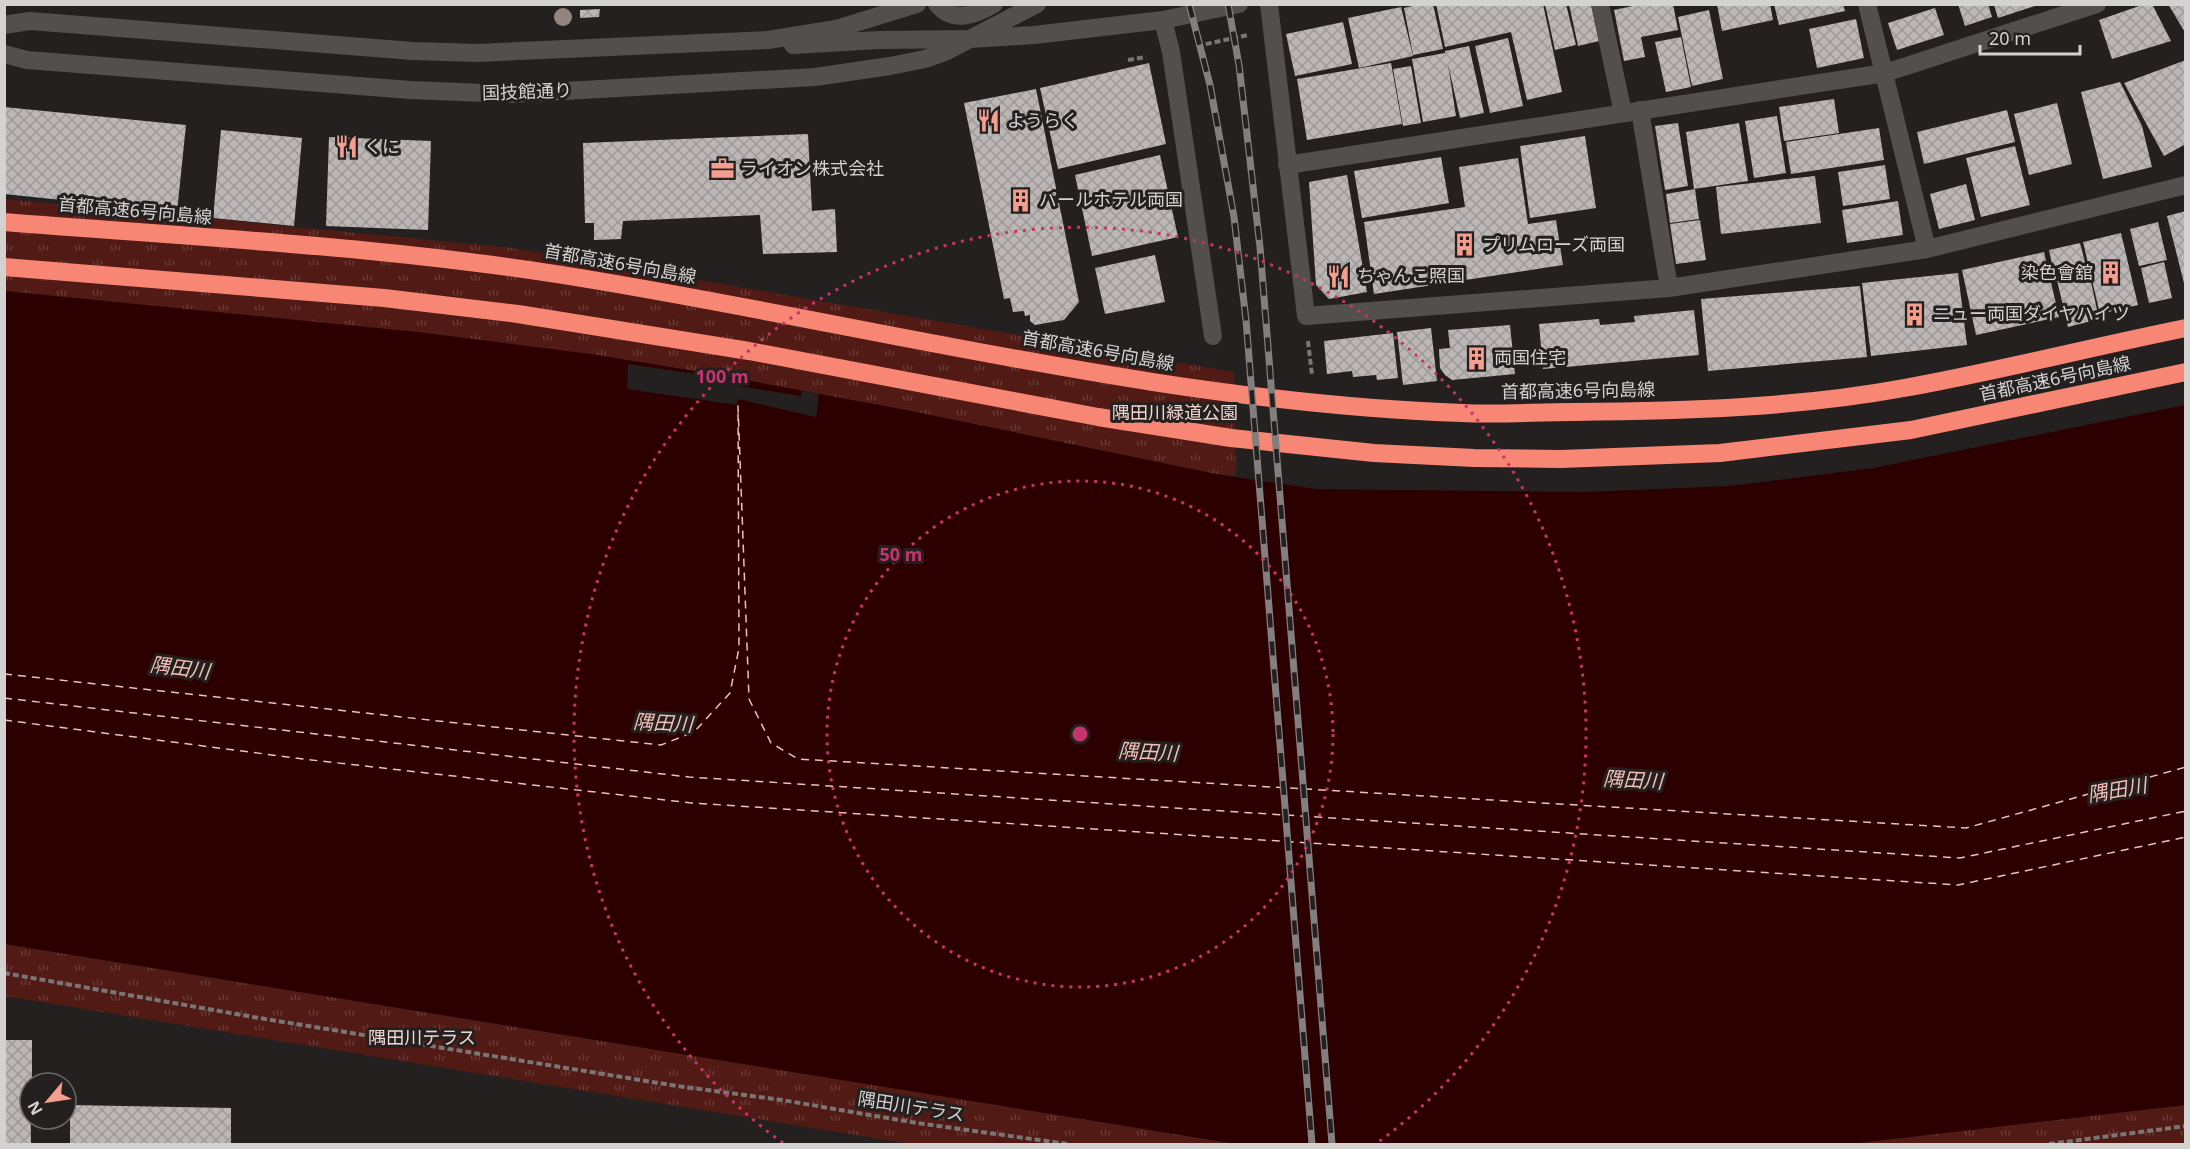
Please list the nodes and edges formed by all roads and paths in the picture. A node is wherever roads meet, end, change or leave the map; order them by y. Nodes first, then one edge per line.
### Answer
1 (917, 4) edge
2 (937, 4) edge
3 (994, 4) edge
4 (1037, 4) edge
5 (1239, 4) edge
6 (1269, 4) edge
7 (1600, 4) edge
8 (1867, 4) edge
9 (2097, 4) edge
10 (1163, 20) junction
11 (4, 25) edge
12 (1272, 30) junction
13 (1034, 36) junction
14 (970, 39) junction
15 (768, 40) junction
16 (1171, 52) junction
17 (4, 54) edge
18 (925, 59) junction
19 (1128, 60) dead end
20 (1885, 73) junction
21 (1631, 112) junction
22 (1287, 165) junction
23 (2186, 185) edge
24 (4, 222) edge
25 (1927, 249) junction
26 (4, 267) edge
27 (1669, 288) junction
28 (1306, 316) junction
29 (2186, 328) edge
30 (1213, 336) dead end
31 (2186, 372) edge
32 (1312, 384) dead end
33 (4, 973) edge
34 (2186, 1126) edge
35 (1068, 1144) edge
36 (2049, 1144) edge

1 - 15 street
2 - 3 street
2 - 14 street
4 - 14 street, 国技館通り
5 - 10 street
6 - 12 street
7 - 21 street
8 - 20 street
9 - 20 street
10 - 13 street
10 - 16 street
11 - 15 street
12 - 16 path
12 - 22 street
13 - 14 street
13 - 18 street
14 - 15 street
14 - 18 street, 国技館通り
16 - 19 path
16 - 30 street
17 - 18 street, 国技館通り
20 - 21 street
20 - 25 street
21 - 22 street
21 - 27 street
22 - 28 street
23 - 25 street
24 - 29 highway, 首都高速6号向島線
25 - 27 street
26 - 31 highway, 首都高速6号向島線
27 - 28 street
28 - 32 path
33 - 35 path, 隅田川テラス
34 - 36 path

